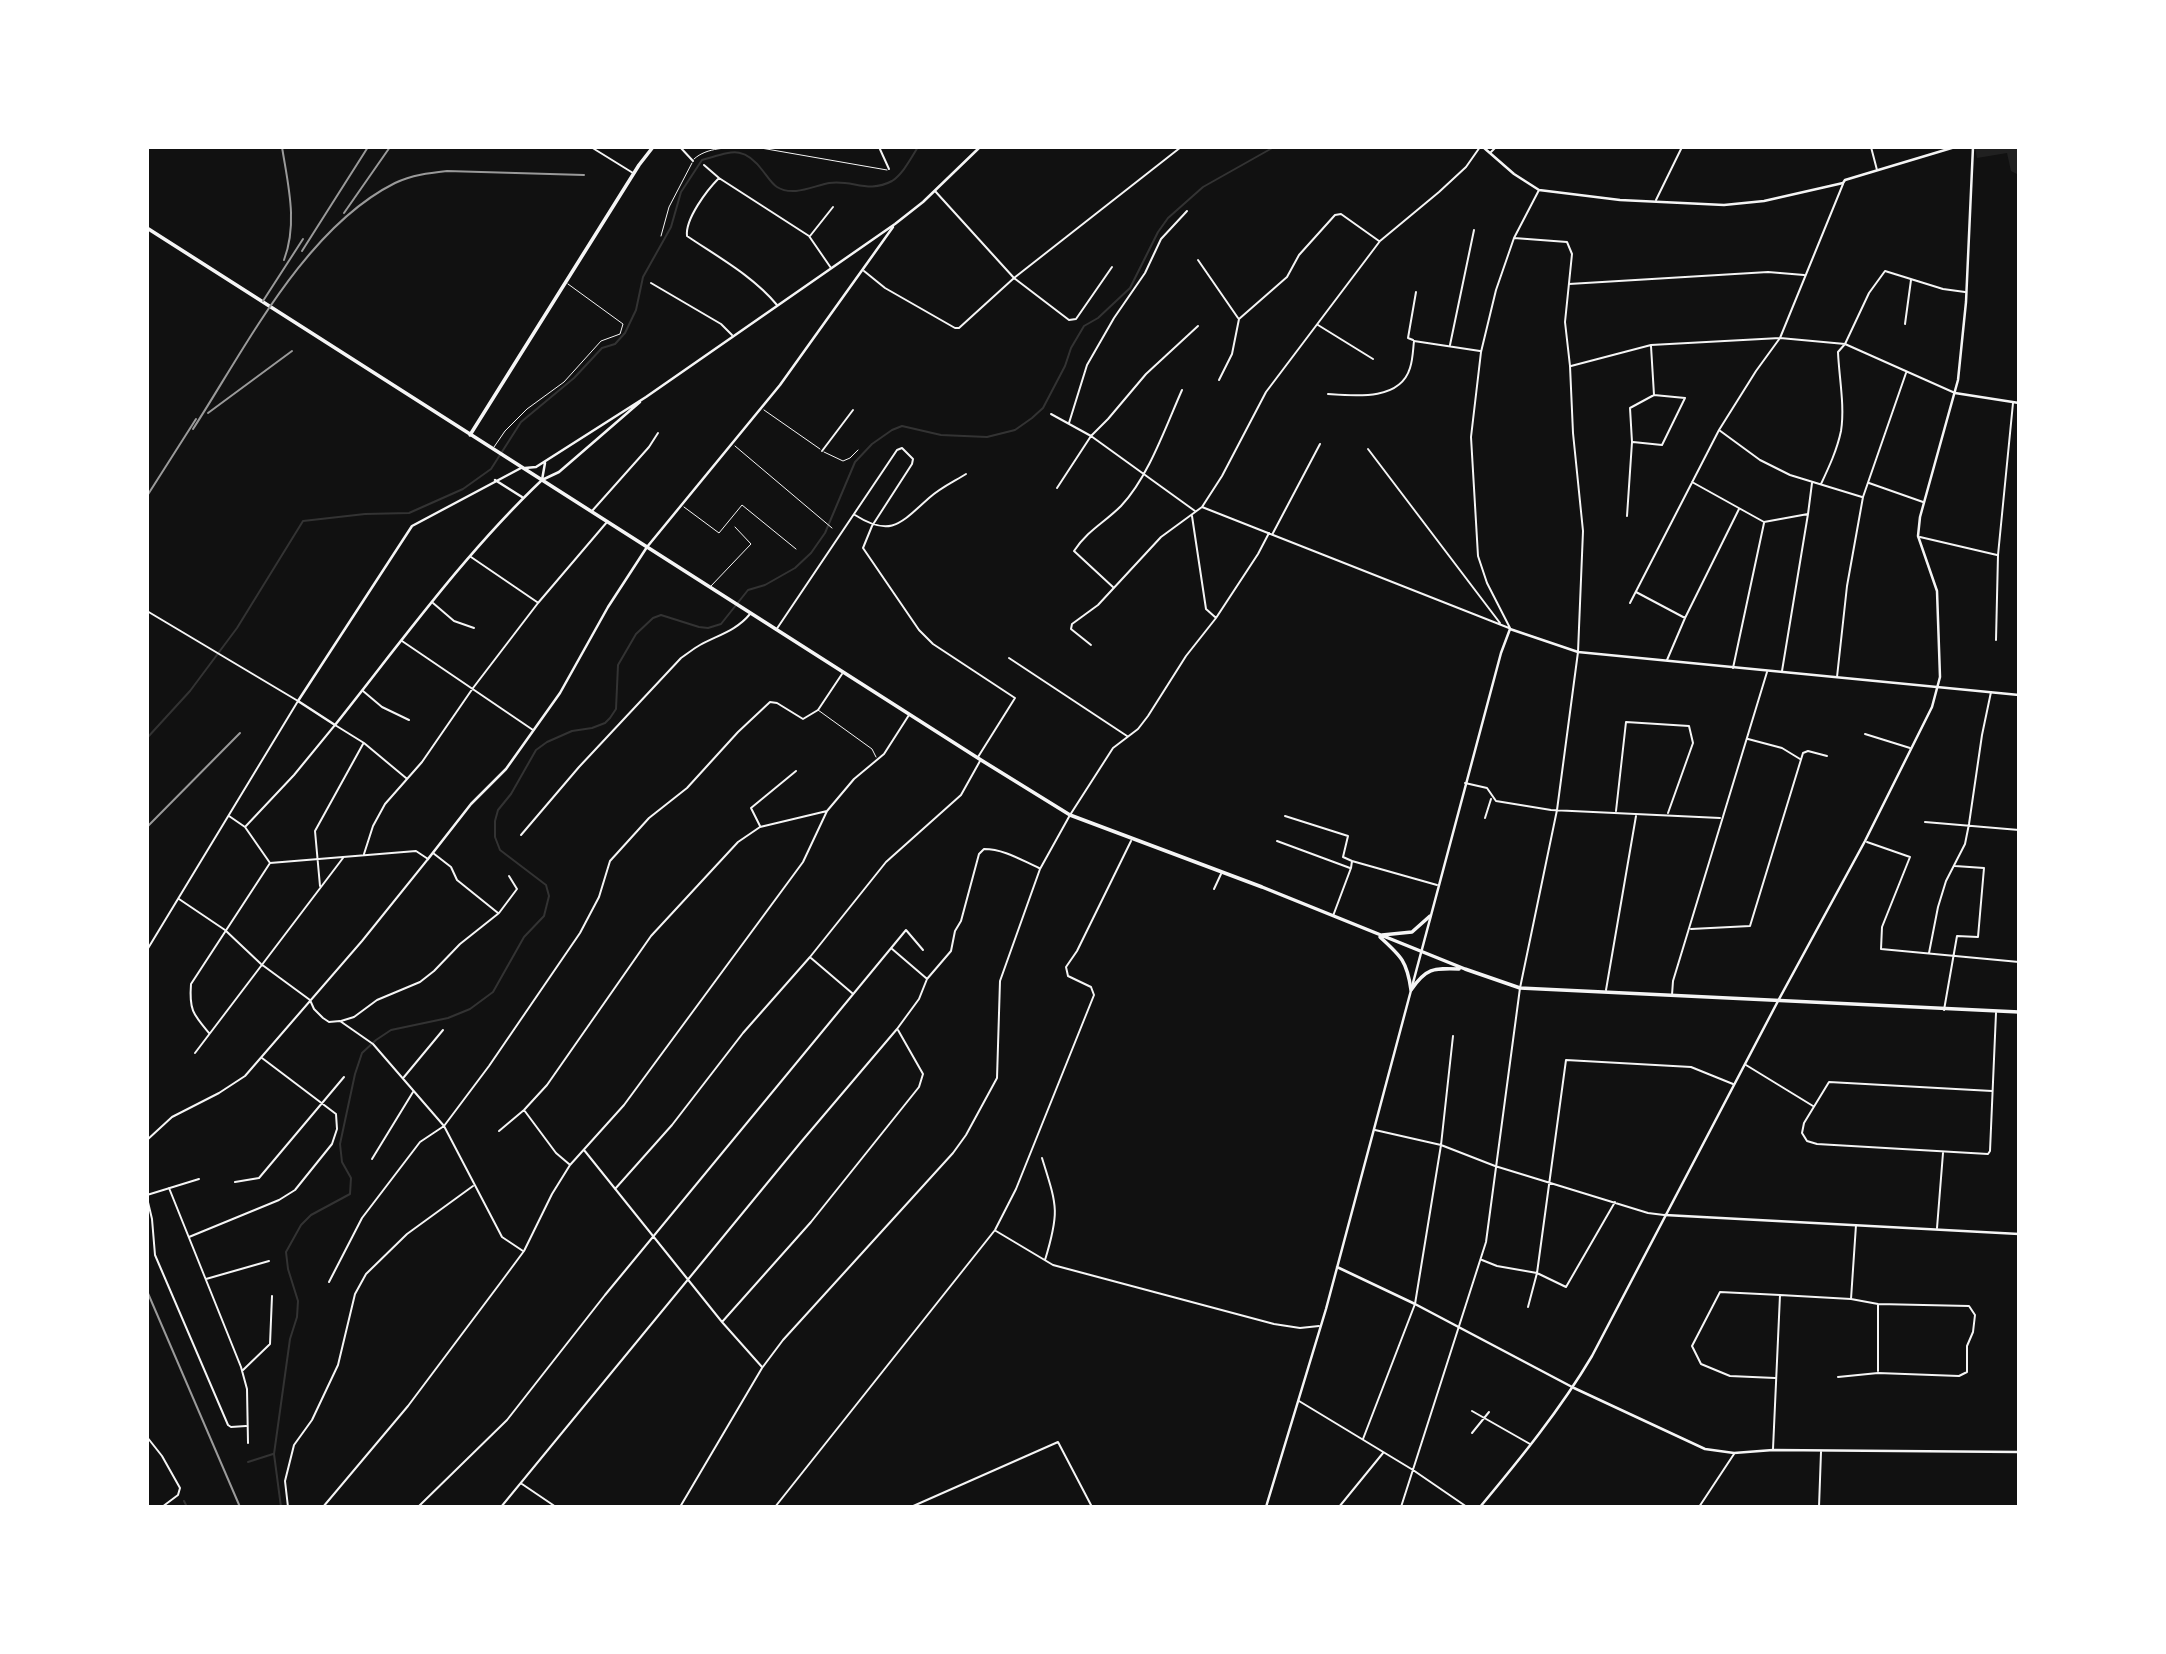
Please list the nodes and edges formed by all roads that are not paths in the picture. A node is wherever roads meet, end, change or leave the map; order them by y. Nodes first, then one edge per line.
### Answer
1 (591, 147) edge
2 (653, 147) edge
3 (680, 147) edge
4 (743, 147) edge
5 (755, 147) edge
6 (879, 147) edge
7 (980, 147) edge
8 (1181, 147) edge
9 (1482, 147) edge
10 (1496, 147) edge
11 (1682, 147) edge
12 (1871, 147) edge
13 (1955, 147) edge
14 (1973, 147) edge
15 (1490, 153) junction
16 (693, 161) junction
17 (704, 165) dead end
18 (889, 169) joint
19 (1877, 171) junction
20 (634, 174) junction
21 (719, 178) junction
22 (1843, 183) junction
23 (934, 190) junction
24 (1539, 190) junction
25 (1655, 202) junction
26 (833, 206) dead end
27 (1187, 211) dead end
28 (895, 224) junction
29 (147, 228) edge
30 (1474, 230) dead end
31 (661, 236) dead end
32 (810, 237) junction
33 (1514, 238) junction
34 (1380, 241) junction
35 (1198, 260) dead end
36 (1112, 267) dead end
37 (832, 268) junction
38 (863, 270) junction
39 (1805, 275) junction
40 (1014, 278) junction
41 (1911, 279) junction
42 (567, 283) junction
43 (651, 284) dead end
44 (1569, 284) junction
45 (1416, 292) dead end
46 (1966, 293) junction
47 (777, 305) junction
48 (1239, 319) junction
49 (1317, 324) junction
50 (1905, 324) dead end
51 (1198, 326) dead end
52 (733, 336) junction
53 (1780, 338) junction
54 (1414, 341) junction
55 (1844, 344) junction
56 (1651, 345) junction
57 (1450, 346) junction
58 (1481, 352) junction
59 (1373, 359) dead end
60 (1570, 366) junction
61 (1906, 372) junction
62 (1219, 380) dead end
63 (1182, 390) dead end
64 (1955, 393) junction
65 (1328, 394) dead end
66 (1654, 395) junction
67 (646, 397) junction
68 (2013, 402) junction
69 (2019, 403) edge
70 (762, 408) junction
71 (853, 410) dead end
72 (1051, 414) dead end
73 (1069, 423) junction
74 (1719, 430) junction
75 (658, 433) dead end
76 (470, 435) junction
77 (1091, 436) junction
78 (1632, 442) junction
79 (733, 444) junction
80 (1320, 444) dead end
81 (1368, 449) dead end
82 (495, 450) junction
83 (858, 450) dead end
84 (822, 451) junction
85 (548, 460) junction
86 (522, 467) junction
87 (966, 474) dead end
88 (1143, 474) junction
89 (495, 480) junction
90 (542, 480) junction
91 (1692, 482) junction
92 (1812, 482) junction
93 (1868, 482) junction
94 (1821, 484) junction
95 (1057, 488) dead end
96 (1863, 497) junction
97 (523, 498) junction
98 (1924, 503) junction
99 (682, 506) junction
100 (1202, 507) junction
101 (1740, 509) junction
102 (592, 511) junction
103 (1196, 512) junction
104 (1808, 514) junction
105 (854, 515) junction
106 (1192, 515) junction
107 (1627, 516) dead end
108 (608, 521) junction
109 (1765, 522) junction
110 (735, 527) dead end
111 (872, 527) junction
112 (832, 528) dead end
113 (1270, 534) junction
114 (1918, 536) junction
115 (647, 547) junction
116 (796, 549) dead end
117 (1998, 555) junction
118 (471, 557) junction
119 (709, 587) junction
120 (1115, 589) junction
121 (1636, 592) junction
122 (433, 603) junction
123 (538, 603) junction
124 (1630, 603) dead end
125 (147, 611) edge
126 (750, 613) junction
127 (1216, 618) junction
128 (1685, 618) junction
129 (1500, 623) junction
130 (474, 628) dead end
131 (1510, 629) junction
132 (776, 630) junction
133 (1996, 640) dead end
134 (402, 641) junction
135 (1091, 645) dead end
136 (1578, 652) junction
137 (1009, 658) dead end
138 (1666, 661) junction
139 (1733, 668) junction
140 (1768, 671) junction
141 (844, 673) junction
142 (1782, 673) junction
143 (1836, 678) junction
144 (473, 688) junction
145 (1938, 688) junction
146 (362, 691) junction
147 (1991, 692) junction
148 (2019, 695) edge
149 (298, 701) junction
150 (818, 710) junction
151 (909, 715) junction
152 (409, 720) dead end
153 (335, 725) junction
154 (533, 731) junction
155 (1865, 734) dead end
156 (1128, 737) junction
157 (1746, 738) junction
158 (364, 743) junction
159 (1911, 748) junction
160 (1827, 756) dead end
161 (877, 759) junction
162 (979, 759) junction
163 (1801, 760) junction
164 (796, 771) dead end
165 (407, 778) junction
166 (1465, 783) junction
167 (1492, 797) junction
168 (1557, 810) junction
169 (827, 811) junction
170 (1616, 811) junction
171 (1636, 814) junction
172 (1667, 814) junction
173 (1070, 815) junction
174 (228, 816) junction
175 (1285, 816) dead end
176 (1485, 818) dead end
177 (1721, 818) junction
178 (1925, 822) dead end
179 (1969, 824) junction
180 (246, 827) junction
181 (760, 827) junction
182 (2019, 830) edge
183 (521, 835) dead end
184 (1132, 840) junction
185 (1277, 841) dead end
186 (1865, 841) junction
187 (432, 852) junction
188 (364, 855) junction
189 (344, 857) junction
190 (319, 859) junction
191 (428, 859) junction
192 (1352, 861) junction
193 (270, 863) junction
194 (1955, 866) junction
195 (1351, 868) junction
196 (1040, 869) junction
197 (1222, 873) junction
198 (509, 876) dead end
199 (1438, 885) junction
200 (320, 888) junction
201 (1214, 889) dead end
202 (179, 899) junction
203 (499, 913) junction
204 (1430, 916) junction
205 (1333, 917) junction
206 (1689, 929) junction
207 (225, 930) junction
208 (1378, 935) junction
209 (891, 948) junction
210 (147, 950) edge
211 (923, 950) dead end
212 (1421, 951) junction
213 (1929, 954) junction
214 (810, 957) junction
215 (1951, 957) junction
216 (2019, 962) edge
217 (261, 964) junction
218 (1465, 969) junction
219 (927, 979) junction
220 (1520, 988) junction
221 (1411, 990) junction
222 (1606, 991) junction
223 (853, 994) junction
224 (1672, 995) junction
225 (310, 1000) junction
226 (1778, 1001) junction
227 (1944, 1010) junction
228 (1996, 1012) junction
229 (2019, 1012) edge
230 (340, 1021) junction
231 (897, 1029) junction
232 (443, 1030) dead end
233 (209, 1033) junction
234 (1453, 1036) dead end
235 (195, 1053) dead end
236 (261, 1058) junction
237 (1745, 1064) junction
238 (344, 1077) dead end
239 (403, 1078) junction
240 (1734, 1085) junction
241 (414, 1091) junction
242 (1992, 1091) junction
243 (322, 1104) junction
244 (1814, 1106) junction
245 (524, 1110) junction
246 (444, 1126) junction
247 (1374, 1129) junction
248 (499, 1131) dead end
249 (147, 1140) edge
250 (1441, 1145) junction
251 (584, 1150) junction
252 (1944, 1152) junction
253 (1042, 1158) dead end
254 (372, 1159) dead end
255 (570, 1165) junction
256 (1495, 1166) junction
257 (199, 1179) dead end
258 (235, 1182) dead end
259 (1550, 1182) junction
260 (474, 1185) junction
261 (169, 1188) junction
262 (615, 1189) junction
263 (147, 1197) edge
264 (1615, 1202) junction
265 (1665, 1215) junction
266 (1856, 1224) junction
267 (1937, 1229) junction
268 (996, 1230) junction
269 (2019, 1234) edge
270 (189, 1237) junction
271 (654, 1237) junction
272 (524, 1251) junction
273 (1481, 1259) junction
274 (269, 1261) dead end
275 (1045, 1261) junction
276 (1337, 1267) junction
277 (1537, 1273) junction
278 (206, 1279) junction
279 (688, 1279) junction
280 (328, 1282) dead end
281 (1780, 1295) junction
282 (272, 1296) dead end
283 (1851, 1299) junction
284 (1415, 1304) junction
285 (1878, 1304) junction
286 (1528, 1307) dead end
287 (722, 1322) junction
288 (1321, 1326) junction
289 (1459, 1328) junction
290 (762, 1368) junction
291 (242, 1371) junction
292 (1878, 1373) junction
293 (1838, 1377) dead end
294 (1776, 1378) junction
295 (1574, 1388) junction
296 (1298, 1400) junction
297 (1472, 1411) dead end
298 (1489, 1412) dead end
299 (1484, 1418) junction
300 (248, 1426) junction
301 (1472, 1433) dead end
302 (147, 1437) edge
303 (1363, 1439) junction
304 (248, 1443) dead end
305 (1531, 1444) junction
306 (1773, 1450) junction
307 (1384, 1452) junction
308 (1821, 1452) junction
309 (2019, 1452) edge
310 (1734, 1453) junction
311 (1413, 1470) junction
312 (521, 1483) junction
313 (162, 1507) edge
314 (288, 1507) edge
315 (323, 1507) edge
316 (418, 1507) edge
317 (501, 1507) edge
318 (556, 1507) edge
319 (680, 1507) edge
320 (775, 1507) edge
321 (911, 1507) edge
322 (1092, 1507) edge
323 (1266, 1507) edge
324 (1339, 1507) edge
325 (1401, 1507) edge
326 (1467, 1507) edge
327 (1480, 1507) edge
328 (1699, 1507) edge
329 (1819, 1507) edge

1 - 20 street
2 - 20 main road
3 - 16 street
4 - 16 lane
5 - 18 lane
6 - 18 street
7 - 23 street
8 - 40 street
9 - 15 street
9 - 34 street
10 - 15 street
11 - 25 street
12 - 19 street
13 - 19 street
14 - 46 street
15 - 24 street
16 - 31 lane
17 - 21 street
19 - 22 street
20 - 42 main road
21 - 32 street
21 - 47 street
22 - 25 street
22 - 39 street
23 - 28 street
23 - 40 street
24 - 25 street
24 - 33 street
26 - 32 street
27 - 73 street
28 - 37 street
28 - 38 street
29 - 76 main road
30 - 57 street
32 - 37 street
33 - 44 street
33 - 58 street
34 - 48 street
34 - 49 street
35 - 48 street
36 - 40 street
37 - 47 street
38 - 40 street
38 - 70 street
39 - 44 street
39 - 53 street
41 - 46 street
41 - 50 street
41 - 55 street
42 - 76 main road
42 - 82 lane
43 - 52 street
44 - 60 street
45 - 54 street
46 - 64 street
47 - 52 street
48 - 62 street
49 - 59 street
49 - 100 street
51 - 77 street
52 - 67 street
53 - 55 street
53 - 56 street
53 - 74 street
54 - 57 street
54 - 65 street
55 - 61 street
55 - 94 street
56 - 60 street
56 - 66 street
57 - 58 street
58 - 131 street
60 - 136 street
61 - 64 street
61 - 93 street
63 - 88 street
64 - 68 street
64 - 98 street
66 - 78 street
66 - 78 street
67 - 85 street
67 - 90 street
68 - 69 street
68 - 117 street
70 - 79 street
70 - 84 lane
71 - 84 street
72 - 73 street
73 - 77 street
74 - 91 street
74 - 92 street
75 - 102 street
76 - 82 main road
77 - 88 street
77 - 95 street
78 - 107 street
79 - 99 street
79 - 112 lane
80 - 113 street
81 - 129 street
82 - 86 main road
83 - 84 lane
85 - 86 street
85 - 90 street
86 - 89 street
86 - 90 main road
87 - 111 street
88 - 103 street
88 - 120 street
89 - 97 street
89 - 149 street
90 - 97 street
90 - 102 main road
91 - 101 street
91 - 121 street
92 - 94 street
92 - 104 street
93 - 96 street
93 - 98 street
94 - 96 street
96 - 143 street
97 - 118 street
98 - 114 street
99 - 115 street
99 - 116 lane
100 - 103 street
100 - 113 street
101 - 109 street
101 - 128 street
102 - 108 main road
103 - 106 street
104 - 109 street
104 - 142 street
105 - 111 street
105 - 111 street
105 - 132 street
106 - 120 street
106 - 127 street
108 - 115 main road
108 - 123 street
109 - 139 street
110 - 119 lane
111 - 162 street
113 - 127 street
113 - 129 street
114 - 117 street
114 - 145 street
115 - 119 main road
115 - 154 street
117 - 133 street
118 - 122 street
118 - 123 street
119 - 126 main road
120 - 135 street
121 - 124 street
121 - 128 street
122 - 130 street
122 - 134 street
123 - 144 street
125 - 149 street
126 - 132 main road
126 - 183 street
127 - 156 street
128 - 138 street
129 - 131 street
131 - 136 street
131 - 166 street
132 - 141 main road
134 - 144 street
134 - 146 street
136 - 138 street
136 - 168 street
137 - 156 street
138 - 139 street
139 - 140 street
140 - 142 street
140 - 157 street
141 - 150 street
141 - 151 main road
142 - 143 street
143 - 145 street
144 - 154 street
144 - 165 street
145 - 147 street
145 - 159 street
146 - 152 street
146 - 153 street
147 - 148 street
147 - 179 street
149 - 153 street
149 - 174 street
150 - 161 lane
150 - 246 street
151 - 161 street
151 - 162 main road
153 - 158 street
153 - 180 street
154 - 187 street
155 - 159 street
156 - 173 street
157 - 163 street
157 - 177 street
158 - 165 street
158 - 190 street
159 - 186 street
160 - 163 street
161 - 169 street
162 - 173 main road
162 - 214 street
163 - 206 street
164 - 181 street
165 - 188 street
166 - 167 street
166 - 199 street
167 - 168 street
167 - 176 street
168 - 170 street
168 - 220 street
169 - 181 street
169 - 251 street
170 - 171 street
170 - 172 street
171 - 172 street
171 - 222 street
172 - 177 street
173 - 184 main road
173 - 196 street
174 - 180 street
174 - 202 street
175 - 192 street
177 - 206 street
178 - 179 street
179 - 182 street
179 - 194 street
180 - 193 street
181 - 245 street
184 - 197 main road
184 - 268 street
185 - 195 street
186 - 213 street
186 - 226 street
187 - 191 street
187 - 203 street
188 - 189 street
188 - 191 street
189 - 190 street
189 - 200 street
190 - 193 street
190 - 200 street
191 - 225 street
192 - 195 street
192 - 199 street
193 - 207 street
194 - 213 street
194 - 215 street
195 - 205 street
196 - 219 street
196 - 290 street
197 - 201 street
197 - 205 main road
198 - 203 street
199 - 204 street
200 - 217 street
202 - 207 street
202 - 210 street
203 - 230 street
204 - 208 main road
204 - 212 street
205 - 208 main road
206 - 224 street
207 - 217 street
207 - 233 street
208 - 212 main road
208 - 221 main road
209 - 211 street
209 - 219 street
209 - 223 street
212 - 218 main road
212 - 221 street
213 - 215 street
214 - 223 street
214 - 262 street
215 - 216 street
215 - 227 street
217 - 225 street
217 - 233 street
218 - 220 main road
218 - 221 main road
219 - 231 street
220 - 222 main road
220 - 256 street
221 - 247 street
222 - 224 main road
223 - 271 street
224 - 226 main road
225 - 230 street
225 - 236 street
226 - 227 main road
226 - 237 street
227 - 228 main road
228 - 229 main road
228 - 242 street
230 - 239 street
231 - 279 street
231 - 287 street
232 - 239 street
233 - 235 street
234 - 250 street
236 - 243 street
236 - 249 street
237 - 240 street
237 - 244 street
238 - 243 street
239 - 241 street
240 - 259 street
240 - 265 street
241 - 246 street
241 - 254 street
242 - 244 street
242 - 252 street
243 - 258 street
243 - 270 street
244 - 252 street
245 - 248 street
245 - 255 street
246 - 260 street
246 - 280 street
247 - 250 street
247 - 276 street
250 - 256 street
250 - 284 street
251 - 255 street
251 - 262 street
252 - 267 street
253 - 275 street
255 - 272 street
256 - 259 street
256 - 273 street
257 - 261 street
259 - 264 street
259 - 277 street
260 - 272 street
260 - 314 street
261 - 263 street
261 - 270 street
262 - 271 street
263 - 300 street
264 - 265 street
264 - 277 street
265 - 266 street
265 - 295 street
266 - 267 street
266 - 283 street
267 - 269 street
268 - 275 street
268 - 320 street
270 - 278 street
271 - 279 street
271 - 316 street
272 - 315 street
273 - 277 street
273 - 289 street
274 - 278 street
275 - 288 street
276 - 284 street
276 - 288 street
277 - 286 street
278 - 291 street
279 - 287 street
279 - 312 street
281 - 283 street
281 - 294 street
281 - 294 street
282 - 291 street
283 - 285 street
284 - 289 street
284 - 303 street
285 - 292 street
285 - 292 street
287 - 290 street
288 - 296 street
289 - 295 street
289 - 311 street
290 - 319 street
291 - 300 street
292 - 293 street
294 - 306 street
295 - 305 street
295 - 310 street
296 - 303 street
296 - 323 street
297 - 299 street
298 - 299 street
299 - 301 street
299 - 305 street
300 - 304 street
302 - 313 street
303 - 307 street
305 - 327 street
306 - 308 street
306 - 310 street
307 - 311 street
307 - 324 street
308 - 309 street
308 - 329 street
310 - 328 street
311 - 325 street
311 - 326 street
312 - 317 street
312 - 318 street
321 - 322 street

